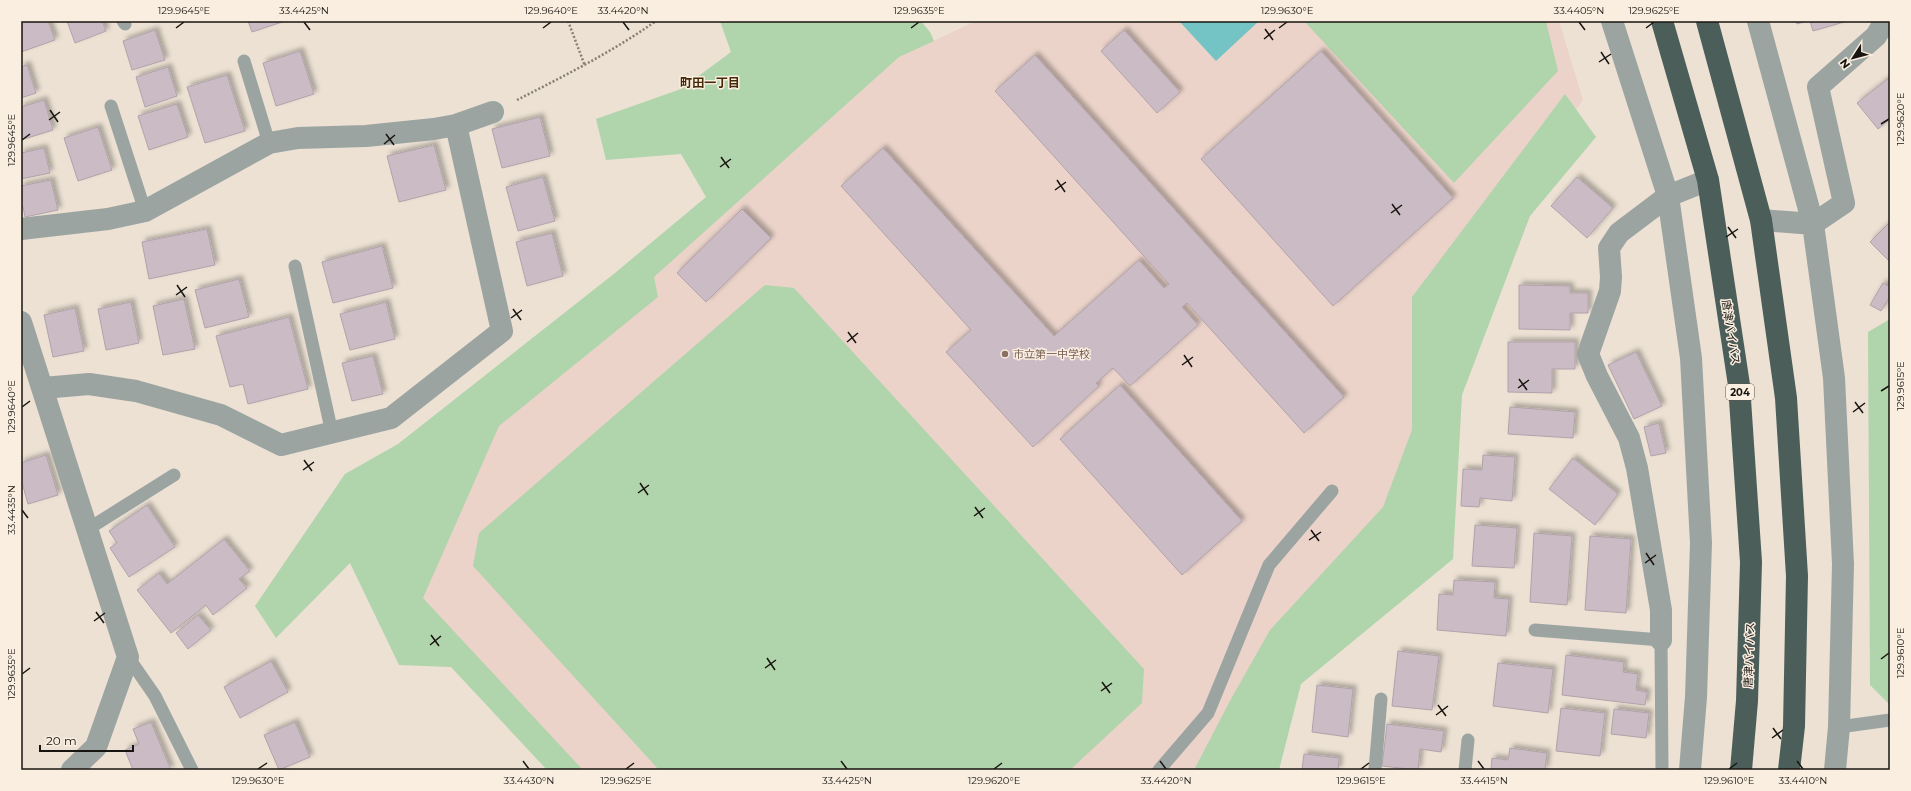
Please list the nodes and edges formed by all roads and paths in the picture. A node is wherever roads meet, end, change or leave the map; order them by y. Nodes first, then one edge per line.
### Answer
1 (568, 21) edge
2 (656, 21) edge
3 (1612, 21) edge
4 (1662, 21) edge
5 (1707, 21) edge
6 (1758, 21) edge
7 (1885, 21) edge
8 (244, 61) dead end
9 (585, 66) junction
10 (111, 106) dead end
11 (493, 112) joint
12 (456, 125) junction
13 (269, 143) junction
14 (1708, 180) junction
15 (1668, 196) junction
16 (145, 211) junction
17 (1760, 220) junction
18 (1813, 224) junction
19 (21, 229) edge
20 (295, 266) dead end
21 (21, 322) edge
22 (43, 388) junction
23 (332, 432) junction
24 (174, 475) dead end
25 (1332, 491) dead end
26 (88, 529) junction
27 (1535, 630) dead end
28 (1661, 640) junction
29 (128, 657) junction
30 (1381, 699) dead end
31 (1890, 720) edge
32 (1838, 727) junction
33 (1468, 740) dead end
34 (72, 770) edge
35 (192, 770) edge
36 (1159, 770) edge
37 (1375, 770) edge
38 (1465, 770) edge
39 (1662, 770) edge
40 (1690, 770) edge
41 (1741, 770) edge
42 (1789, 770) edge
43 (1835, 770) edge

1 - 9 path
2 - 9 path
3 - 15 street
4 - 14 highway, 唐津バイパス / 204
5 - 17 highway
6 - 18 street
7 - 18 street
8 - 13 lane
9 - 11 path
10 - 16 lane
11 - 12 street
12 - 13 street
12 - 23 street
13 - 16 street
14 - 15 street
14 - 41 highway, 唐津バイパス / 204
15 - 28 street
15 - 40 street
16 - 19 street
17 - 18 street
17 - 42 highway
18 - 32 street
20 - 23 lane
21 - 22 street
22 - 23 street
22 - 26 street
24 - 26 lane
25 - 36 lane
26 - 29 street
27 - 28 lane
28 - 39 lane
29 - 34 street
29 - 35 lane
30 - 37 lane
31 - 32 lane
32 - 43 street
33 - 38 lane

